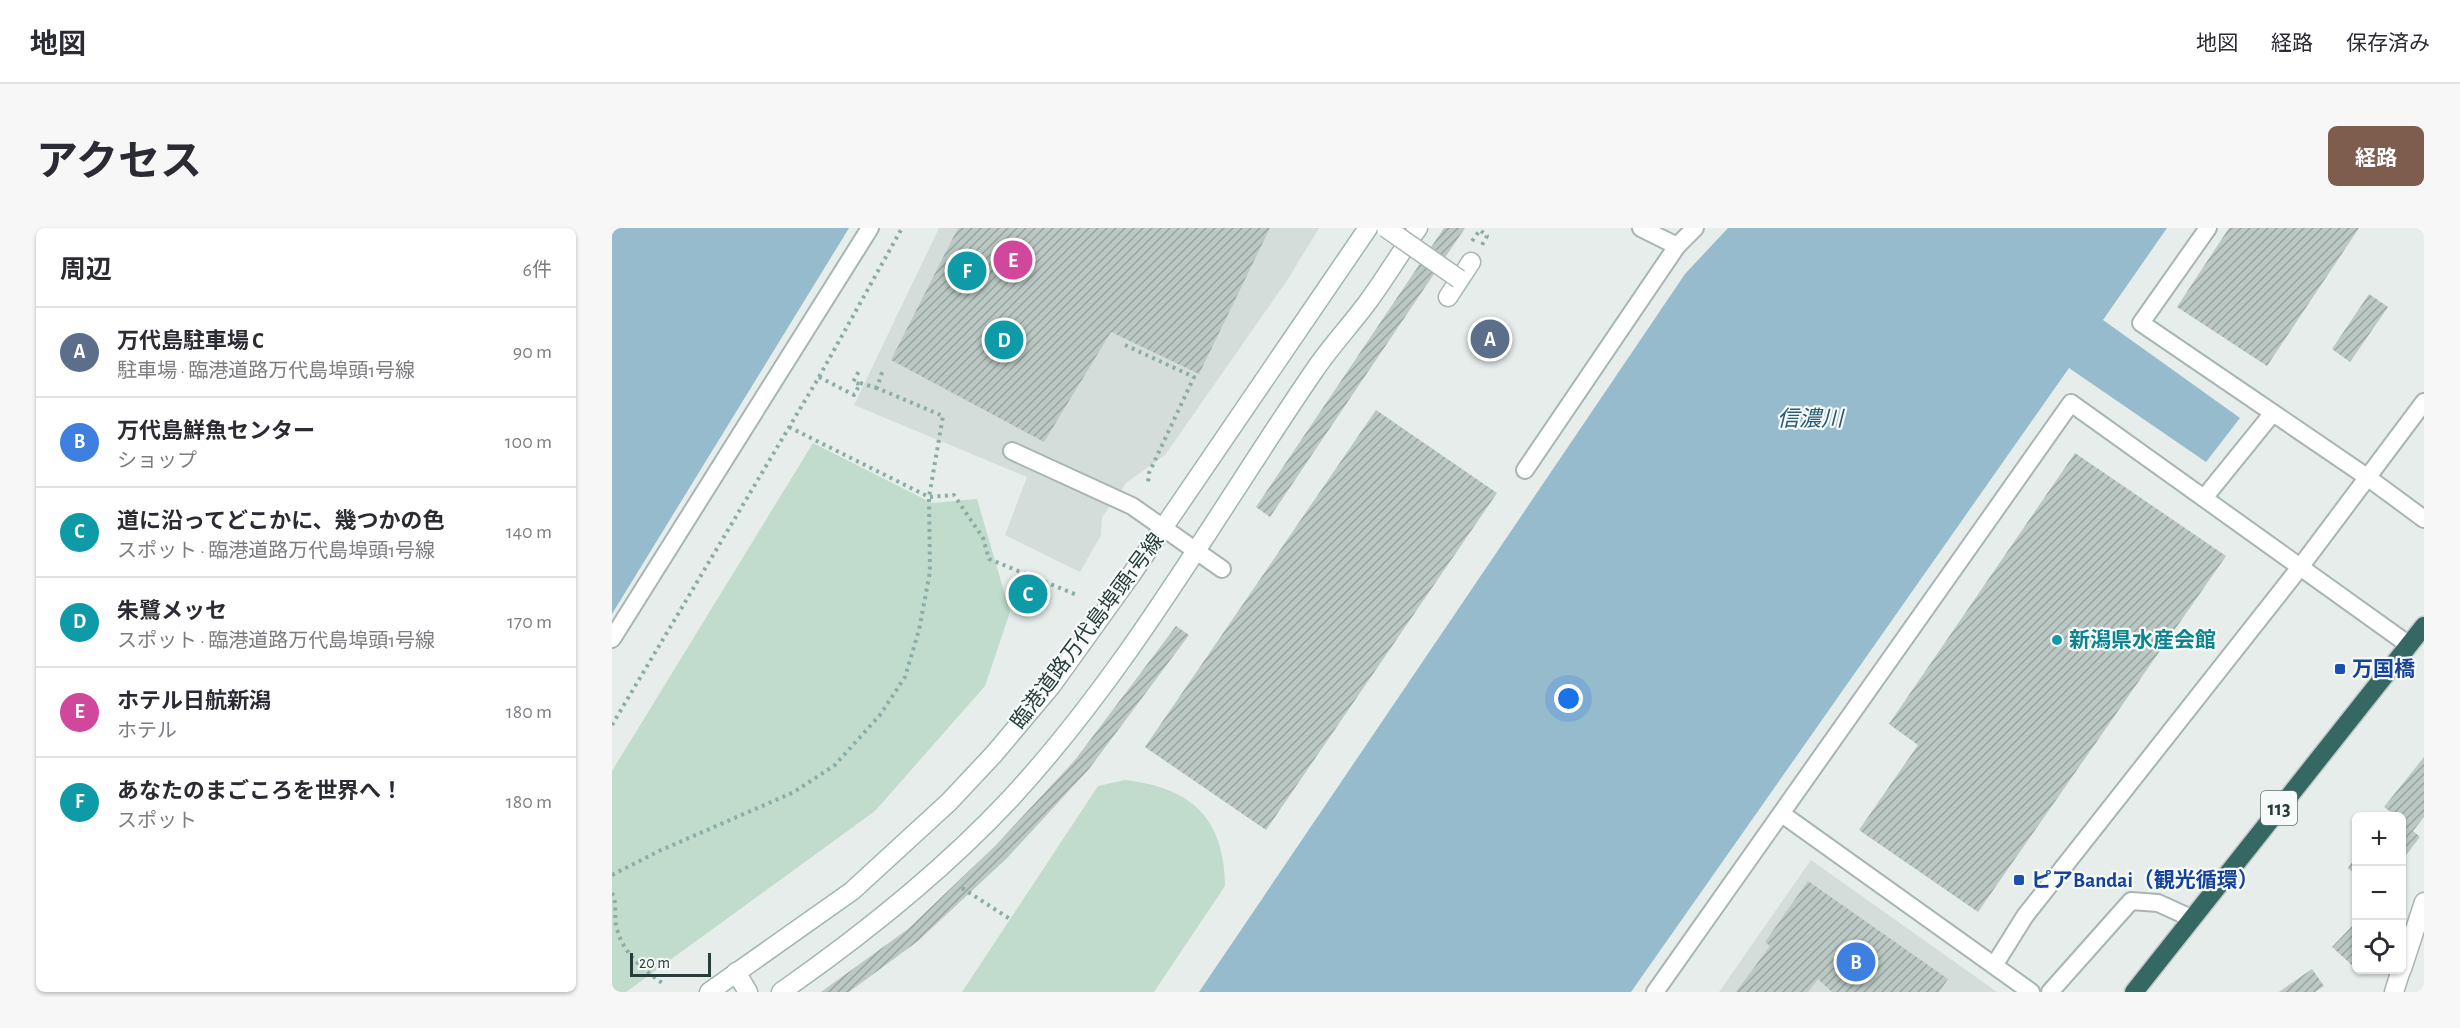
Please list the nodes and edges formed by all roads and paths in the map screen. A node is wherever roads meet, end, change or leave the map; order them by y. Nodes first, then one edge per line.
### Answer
1 (870, 228) edge
2 (902, 228) edge
3 (1368, 228) edge
4 (1386, 228) edge
5 (1418, 228) edge
6 (1641, 228) edge
7 (1695, 228) edge
8 (2208, 228) edge
9 (1677, 246) junction
10 (1471, 262) dead end
11 (1459, 279) junction
12 (1448, 297) dead end
13 (1125, 345) dead end
14 (1158, 354) dead end
15 (1156, 360) junction
16 (884, 369) dead end
17 (819, 377) junction
18 (877, 388) junction
19 (2424, 402) edge
20 (2272, 414) junction
21 (789, 427) junction
22 (1012, 451) dead end
23 (1525, 471) dead end
24 (2367, 477) junction
25 (1148, 483) dead end
26 (928, 497) junction
27 (2204, 498) junction
28 (2424, 519) edge
29 (1165, 528) junction
30 (1196, 550) junction
31 (2301, 566) junction
32 (1222, 569) dead end
33 (1077, 595) dead end
34 (2424, 626) edge
35 (612, 639) edge
36 (2409, 645) junction
37 (612, 725) edge
38 (1782, 814) junction
39 (612, 875) edge
40 (962, 888) dead end
41 (612, 893) edge
42 (2424, 902) edge
43 (2191, 918) junction
44 (1010, 919) dead end
45 (2406, 954) edge
46 (1995, 964) junction
47 (736, 972) junction
48 (2399, 974) edge
49 (665, 985) dead end
50 (709, 992) edge
51 (748, 992) edge
52 (781, 992) edge
53 (1655, 992) edge
54 (2031, 992) edge
55 (2050, 992) edge
56 (2134, 992) edge
57 (2394, 992) edge

1 - 35 lane
2 - 17 path
3 - 29 street, 臨港道路万代島埠頭1号線
4 - 11 street, bridge
5 - 30 street, 臨港道路万代島埠頭1号線
6 - 9 lane
7 - 9 lane
8 - 20 lane
9 - 23 lane
10 - 11 street
11 - 12 street
13 - 15 path
14 - 15 path
15 - 25 path
16 - 18 path
17 - 18 path
17 - 21 path
18 - 26 path
19 - 24 lane
20 - 24 lane
20 - 27 lane
21 - 26 path
21 - 37 path
22 - 29 lane
24 - 28 lane
24 - 31 lane
26 - 33 path
26 - 39 path
27 - 31 lane
27 - 38 lane
29 - 30 lane
29 - 47 street, 臨港道路万代島埠頭1号線
30 - 32 lane
30 - 52 street, 臨港道路万代島埠頭1号線
31 - 36 lane
31 - 46 lane
34 - 36 highway, 113
36 - 43 highway, 113
38 - 46 lane
38 - 53 lane
40 - 44 path
41 - 49 path
42 - 45 street
43 - 55 lane
43 - 56 highway, 113
46 - 54 lane
47 - 50 street, 臨港道路万代島埠頭1号線
47 - 51 street
48 - 57 street

